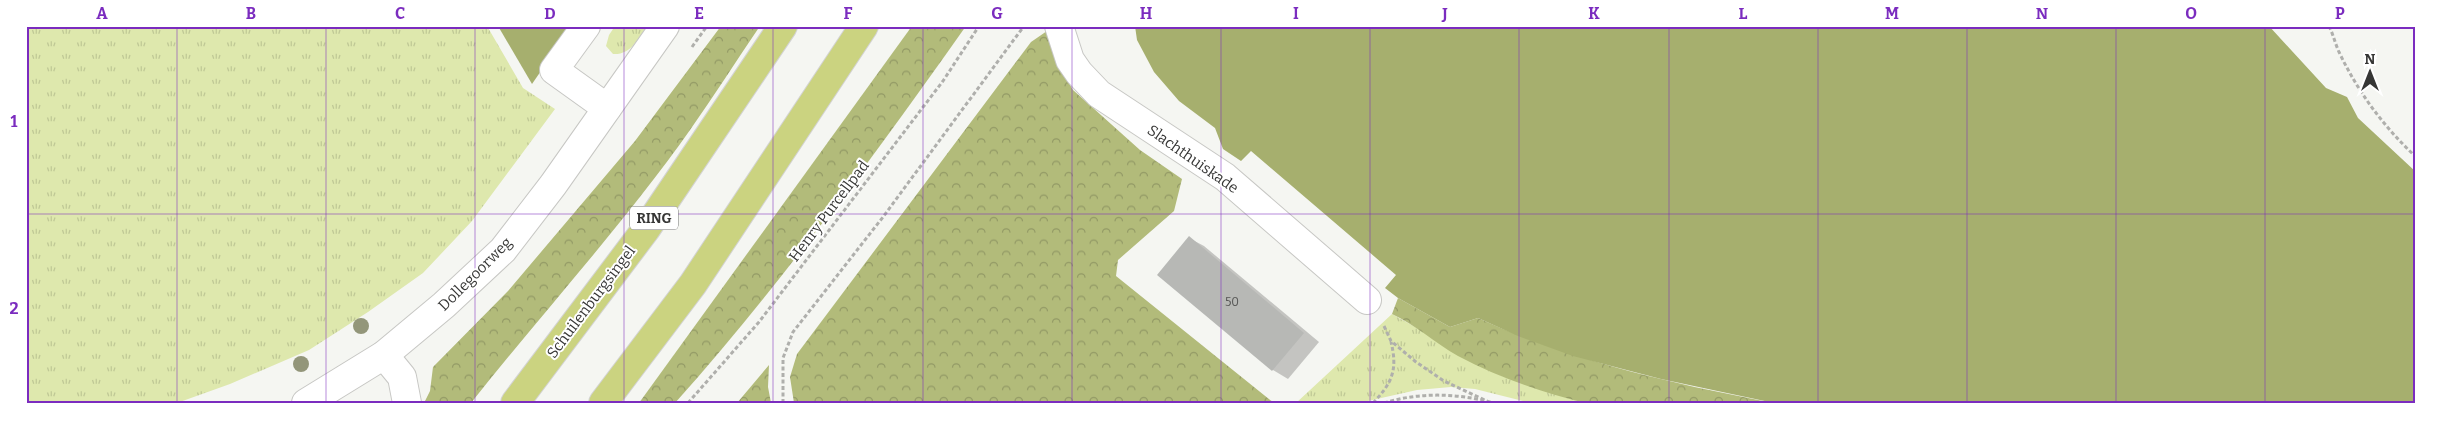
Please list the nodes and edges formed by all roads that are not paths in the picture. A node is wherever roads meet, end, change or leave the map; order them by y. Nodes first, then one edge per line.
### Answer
1 (586, 26) edge
2 (665, 26) edge
3 (782, 26) edge
4 (864, 26) edge
5 (1059, 26) edge
6 (608, 108) junction
7 (1368, 300) road end
8 (384, 355) junction
9 (306, 403) edge
10 (407, 403) edge
11 (515, 403) edge
12 (603, 403) edge

1 - 6 street
2 - 6 street, Dollegoorweg
3 - 11 main road, Schuilenburgsingel / RING
4 - 12 main road
5 - 7 street, Slachthuiskade
6 - 8 street, Dollegoorweg
8 - 9 street, Dollegoorweg
8 - 10 street

